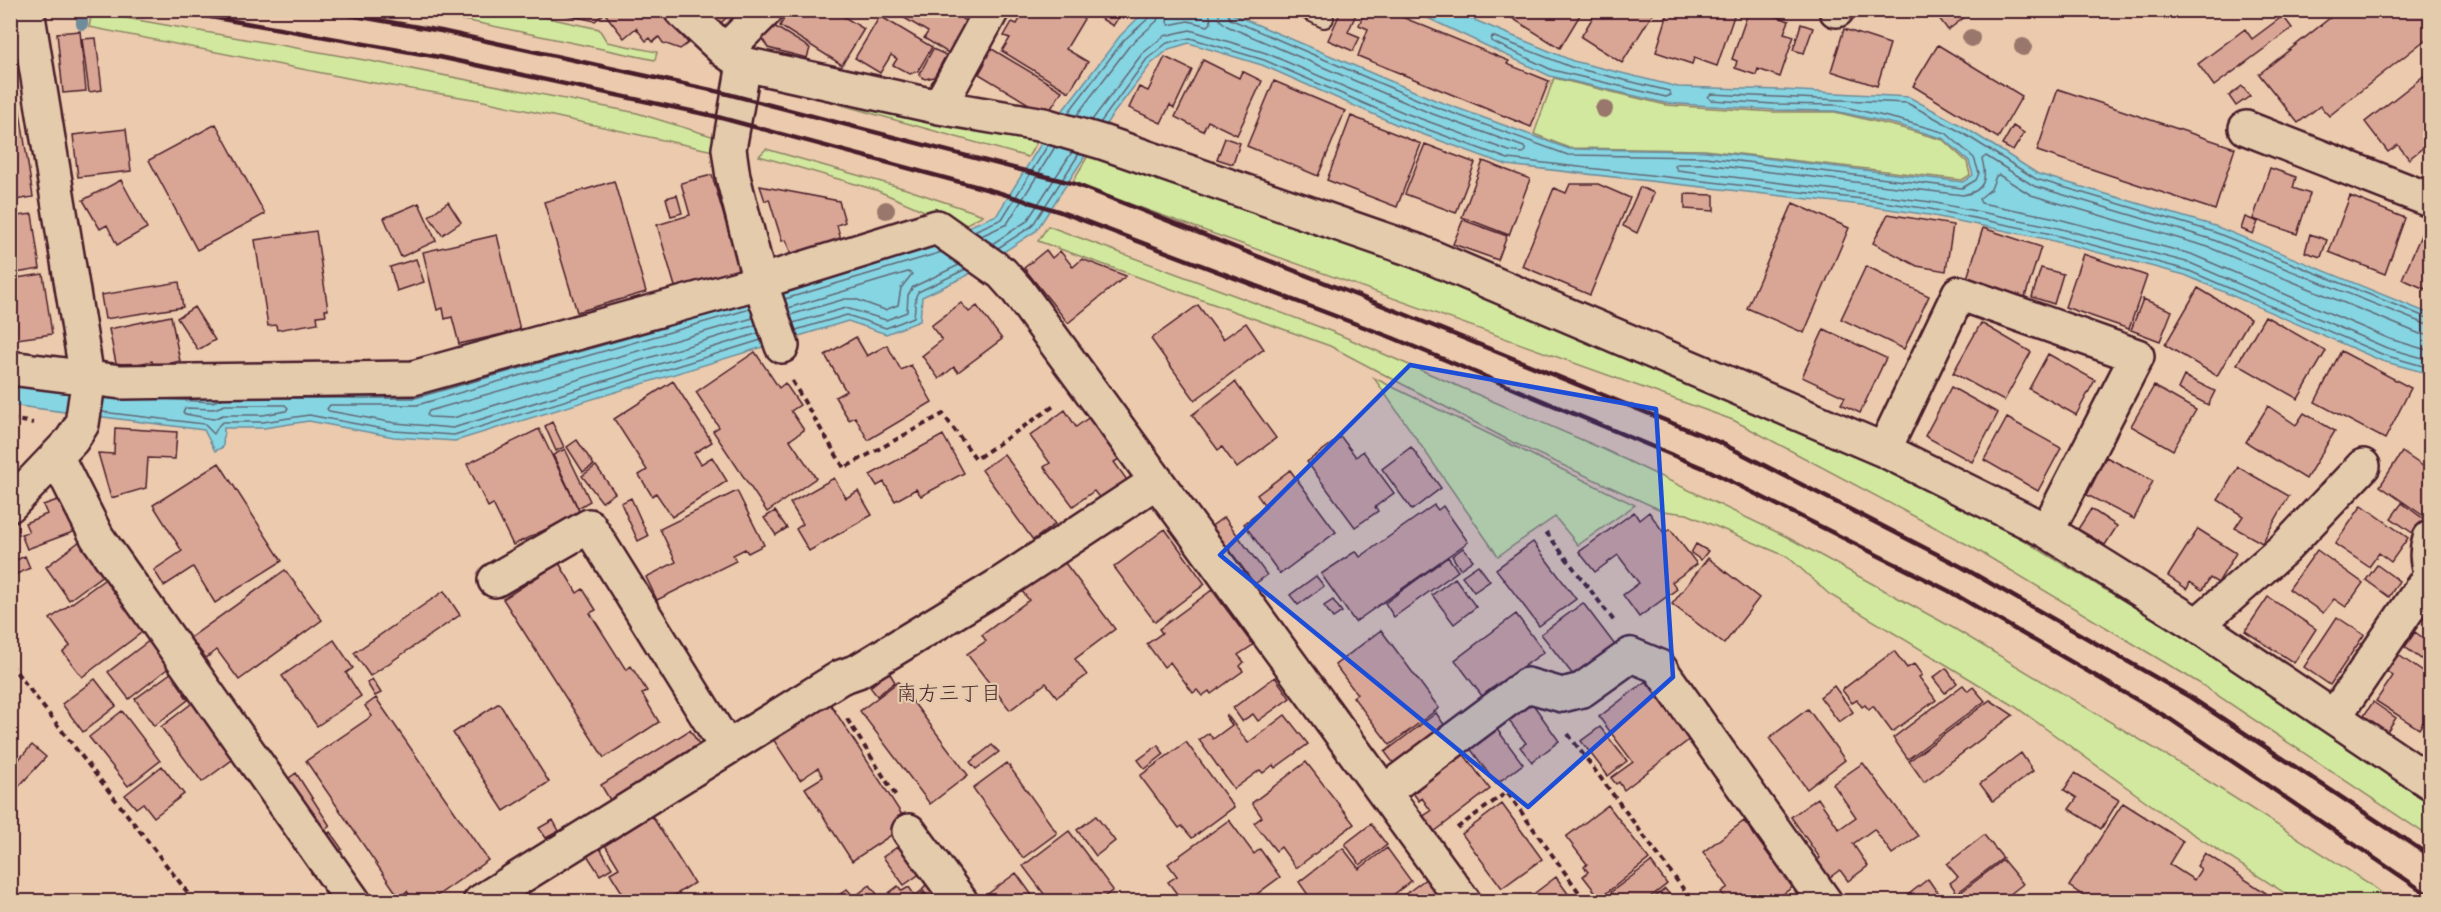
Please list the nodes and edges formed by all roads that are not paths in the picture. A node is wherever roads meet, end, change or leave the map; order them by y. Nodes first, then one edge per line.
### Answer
1 (27, 10) edge
2 (681, 10) edge
3 (766, 10) edge
4 (992, 10) edge
5 (734, 57) junction
6 (939, 107) junction
7 (2246, 128) dead end
8 (2430, 200) edge
9 (761, 285) junction
10 (782, 344) road end
11 (10, 368) edge
12 (87, 381) junction
13 (1884, 450) junction
14 (57, 458) junction
15 (2363, 466) dead end
16 (1157, 481) junction
17 (10, 505) edge
18 (2047, 531) junction
19 (2430, 538) edge
20 (2430, 574) edge
21 (495, 580) dead end
22 (2197, 625) junction
23 (2334, 717) junction
24 (727, 748) junction
25 (2430, 782) edge
26 (1384, 792) junction
27 (909, 831) road end
28 (354, 902) edge
29 (480, 902) edge
30 (961, 902) edge
31 (1464, 902) edge
32 (1825, 902) edge

1 - 12 street
2 - 5 street
3 - 5 street
4 - 6 street
5 - 6 street
5 - 9 street
6 - 13 street
7 - 8 street
9 - 10 street
9 - 12 street
9 - 16 street
11 - 12 street
12 - 14 street
13 - 18 street
13 - 18 street
14 - 17 street
14 - 28 street
15 - 22 street
16 - 24 street
16 - 26 street
18 - 22 street
19 - 20 street
20 - 23 street
21 - 24 street
22 - 23 street
23 - 25 street
24 - 29 street
26 - 31 street
26 - 32 street
27 - 30 street

